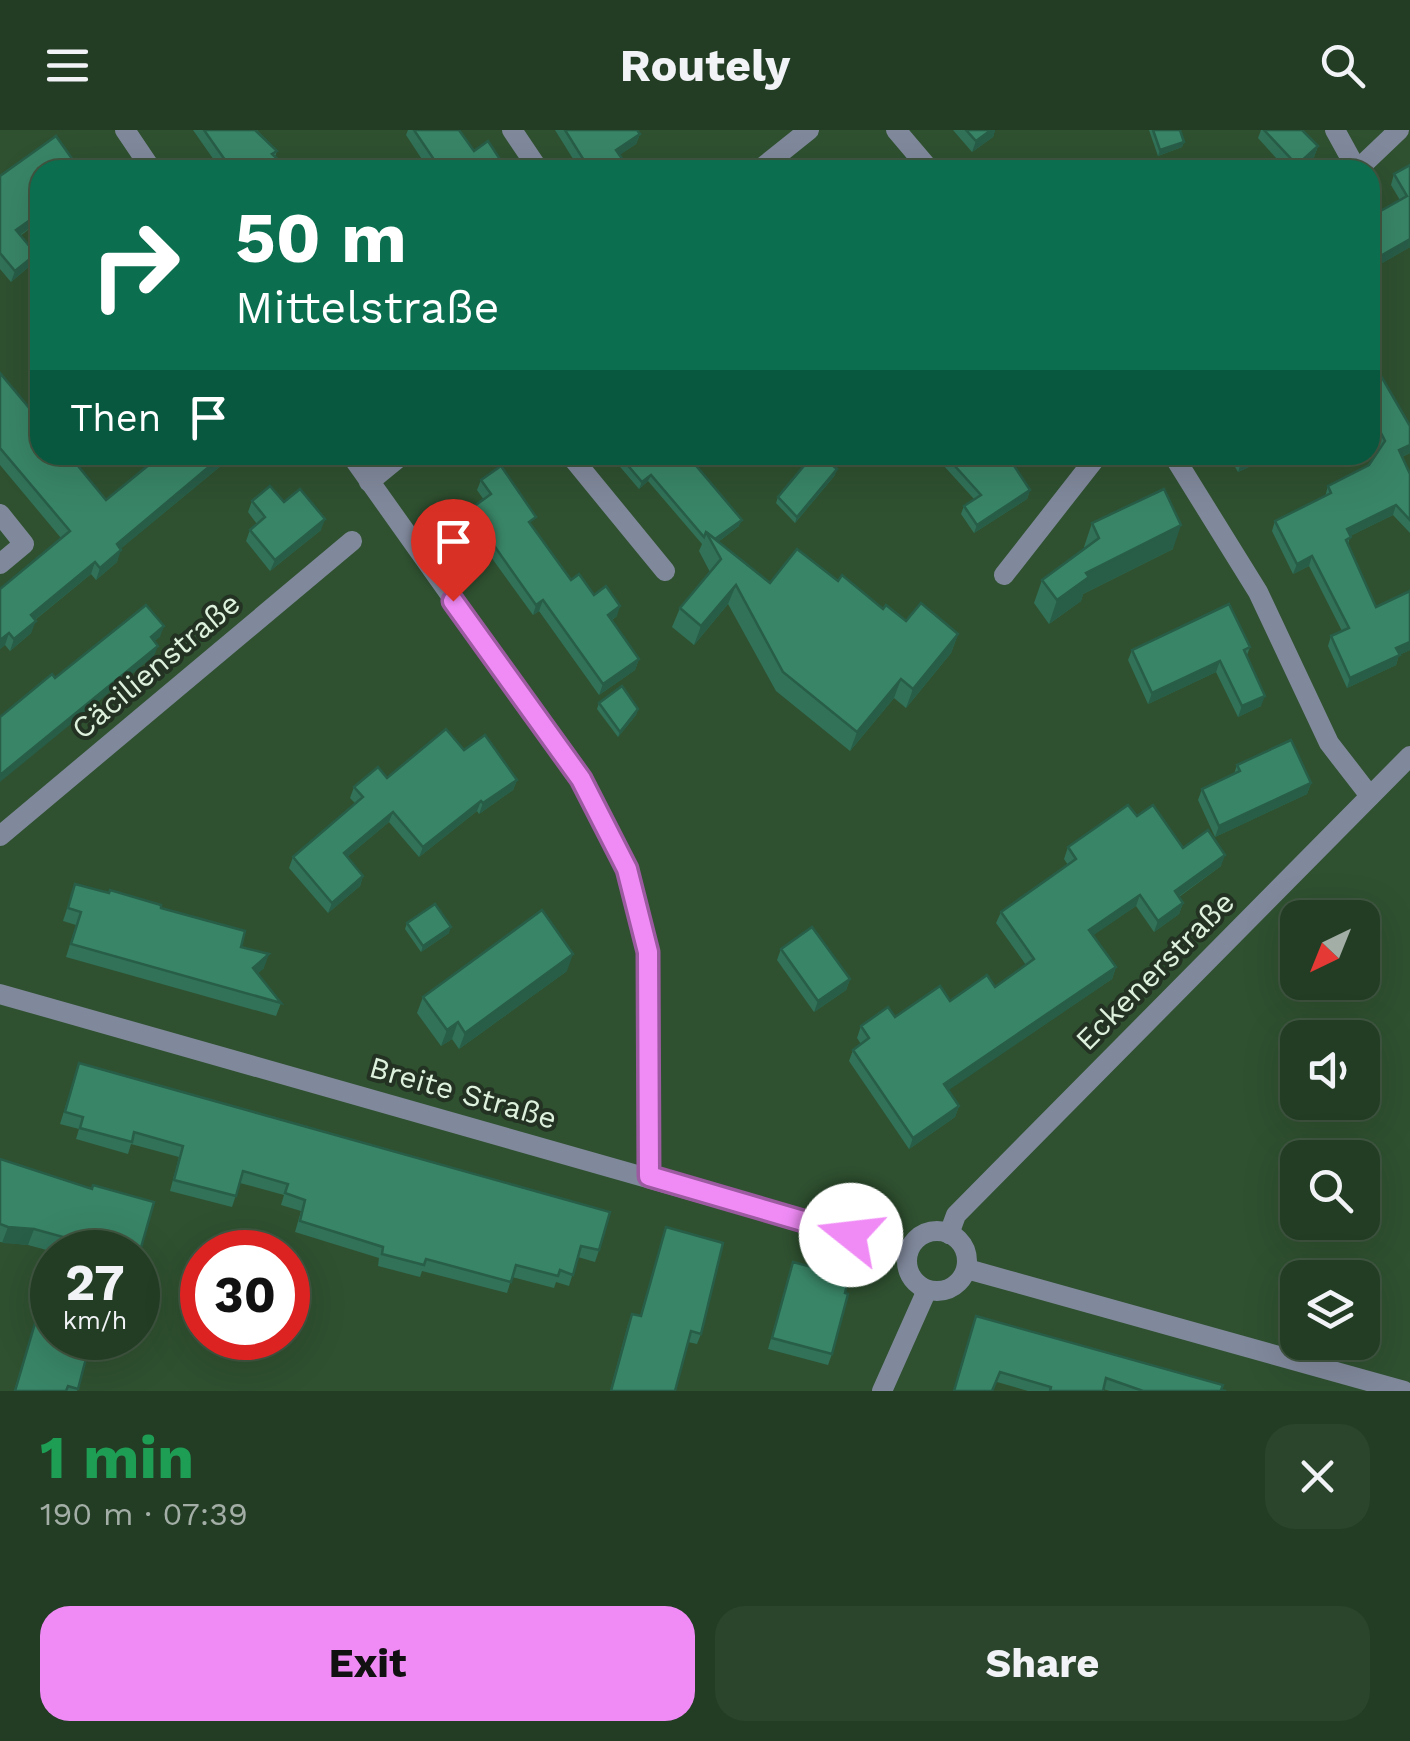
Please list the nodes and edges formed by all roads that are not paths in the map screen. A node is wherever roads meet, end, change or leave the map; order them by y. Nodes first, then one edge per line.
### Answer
1 (124, 130) edge
2 (512, 130) edge
3 (809, 130) edge
4 (896, 130) edge
5 (1335, 130) edge
6 (1399, 130) edge
7 (145, 160) edge
8 (533, 160) edge
9 (772, 160) edge
10 (922, 160) edge
11 (1352, 160) edge
12 (1368, 160) edge
13 (358, 465) edge
14 (390, 465) edge
15 (578, 465) edge
16 (1090, 465) edge
17 (1179, 465) edge
18 (369, 482) junction
19 (0, 514) edge
20 (352, 541) dead end
21 (0, 564) edge
22 (664, 571) dead end
23 (1004, 575) dead end
24 (1410, 756) edge
25 (1370, 796) junction
26 (0, 836) edge
27 (0, 994) edge
28 (649, 1176) junction
29 (950, 1234) junction
30 (908, 1252) junction
31 (967, 1269) junction
32 (927, 1290) junction
33 (882, 1391) edge
34 (1404, 1391) edge

1 - 7 street
2 - 8 street
3 - 9 street
4 - 10 street
5 - 11 street
6 - 12 street
13 - 18 street
14 - 18 street
15 - 22 street
16 - 23 street
17 - 25 street
18 - 28 street
19 - 21 street
20 - 26 street, Cäcilienstraße
24 - 25 street, Eckenerstraße
25 - 29 street, Eckenerstraße
27 - 28 street, Breite Straße
28 - 30 street, Breite Straße
29 - 30 street
29 - 31 street
30 - 32 street
31 - 32 street
31 - 34 street
32 - 33 street

